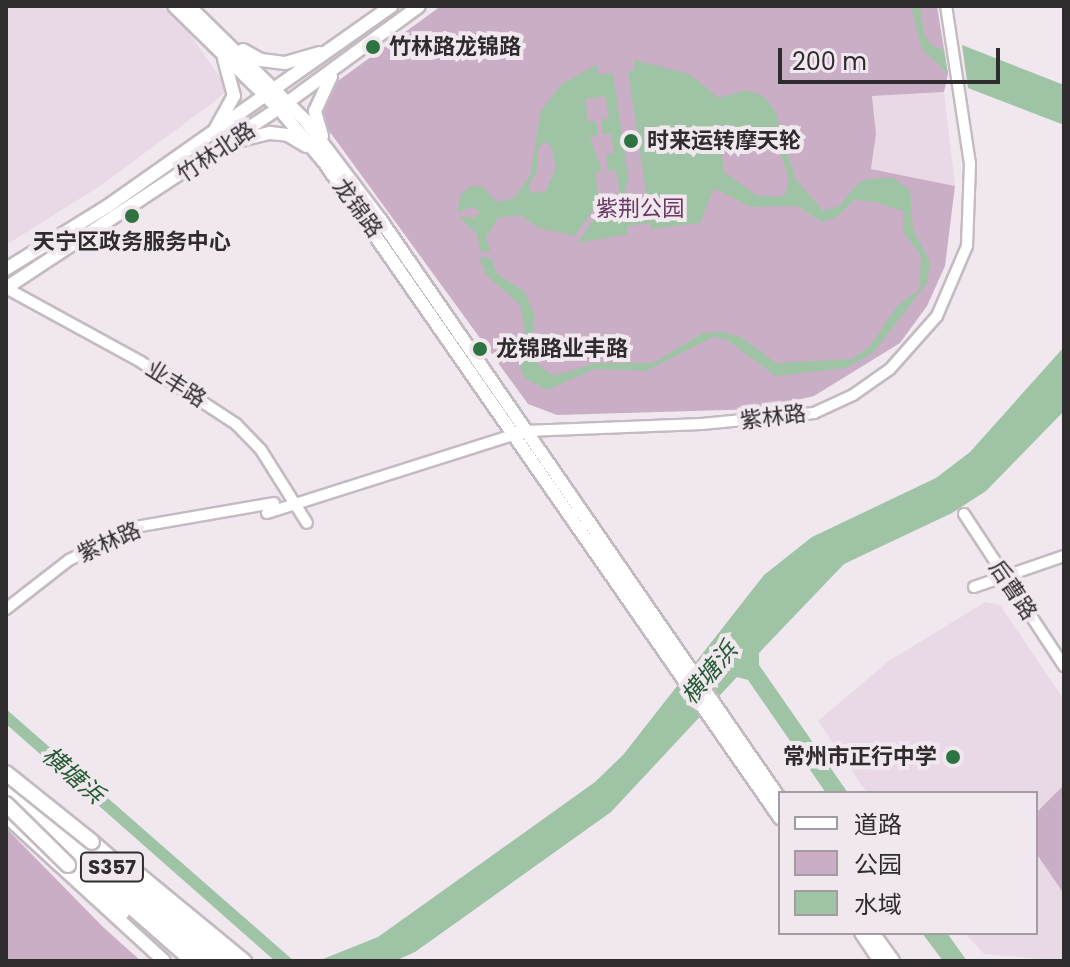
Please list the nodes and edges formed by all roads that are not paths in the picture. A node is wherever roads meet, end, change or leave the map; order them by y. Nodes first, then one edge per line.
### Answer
1 (174, 6) edge
2 (189, 6) edge
3 (391, 6) edge
4 (419, 6) edge
5 (946, 6) edge
6 (208, 36) junction
7 (348, 38) junction
8 (227, 39) junction
9 (342, 63) junction
10 (272, 94) junction
11 (284, 106) junction
12 (203, 141) junction
13 (213, 154) junction
14 (330, 161) junction
15 (6, 269) edge
16 (6, 288) edge
17 (520, 432) junction
18 (295, 502) junction
19 (964, 514) dead end
20 (307, 523) dead end
21 (1064, 556) edge
22 (1003, 576) junction
23 (974, 587) dead end
24 (6, 609) edge
25 (1064, 666) edge
26 (718, 722) junction
27 (6, 770) edge
28 (6, 782) edge
29 (6, 797) edge
30 (778, 797) edge
31 (6, 805) edge
32 (778, 815) edge
33 (6, 816) edge
34 (862, 935) edge
35 (874, 935) edge
36 (164, 961) edge
37 (179, 961) edge
38 (186, 961) edge
39 (193, 961) edge
40 (211, 961) edge
41 (221, 961) edge
42 (229, 961) edge
43 (245, 961) edge
44 (880, 961) edge
45 (893, 961) edge

1 - 6 main road, 龙锦路
2 - 8 main road, 龙锦路
3 - 7 main road, 竹林北路
4 - 9 main road, 竹林北路
5 - 17 street, 紫林路
6 - 10 main road, 龙锦路
6 - 12 main road
7 - 8 main road
7 - 10 main road, 竹林北路
8 - 10 main road, 龙锦路
9 - 11 main road, 竹林北路
9 - 14 main road
10 - 11 main road, 龙锦路
10 - 12 main road, 竹林北路
11 - 13 main road, 竹林北路
11 - 14 main road, 龙锦路
12 - 15 main road, 竹林北路
13 - 14 main road
13 - 16 main road, 竹林北路
14 - 17 main road, 龙锦路
16 - 18 street, 业丰路
17 - 18 street, 紫林路
17 - 26 main road, 龙锦路
18 - 20 street, 业丰路
18 - 24 street, 紫林路
19 - 22 street, 后曹路
21 - 22 street
22 - 23 street
22 - 25 street, 后曹路
26 - 30 main road
26 - 32 main road
27 - 41 main road, S357
27 - 42 highway, bridge
27 - 43 main road
28 - 40 highway
29 - 39 highway
31 - 37 highway, bridge
31 - 38 main road, S357
33 - 36 main road
34 - 44 main road
35 - 45 main road

